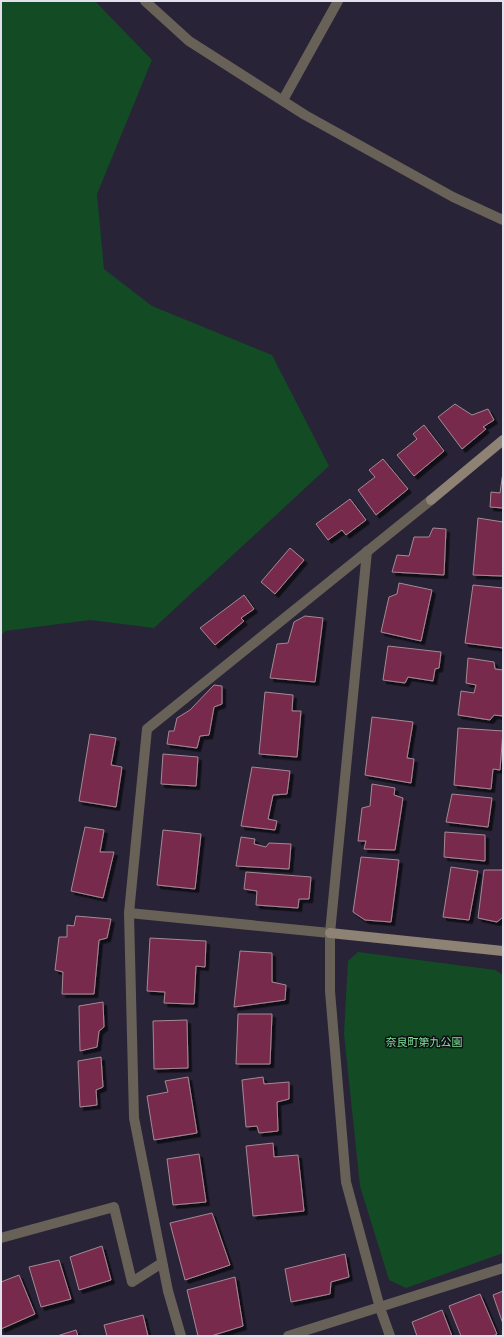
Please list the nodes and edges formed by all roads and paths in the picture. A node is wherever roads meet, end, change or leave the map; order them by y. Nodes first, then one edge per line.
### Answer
1 (146, 1) edge
2 (338, 1) edge
3 (283, 100) junction
4 (503, 220) edge
5 (503, 440) edge
6 (367, 551) junction
7 (129, 912) junction
8 (330, 933) junction
9 (503, 950) edge
10 (1, 1238) edge
11 (162, 1263) junction
12 (503, 1268) edge
13 (380, 1308) junction
14 (181, 1336) edge
15 (288, 1336) edge
16 (390, 1336) edge

1 - 3 street
2 - 3 street
3 - 4 street
5 - 6 street
6 - 7 street
6 - 8 street
7 - 8 street
7 - 11 street
8 - 9 street
8 - 13 street
10 - 11 street
11 - 14 street
12 - 13 street
13 - 15 street
13 - 16 street

